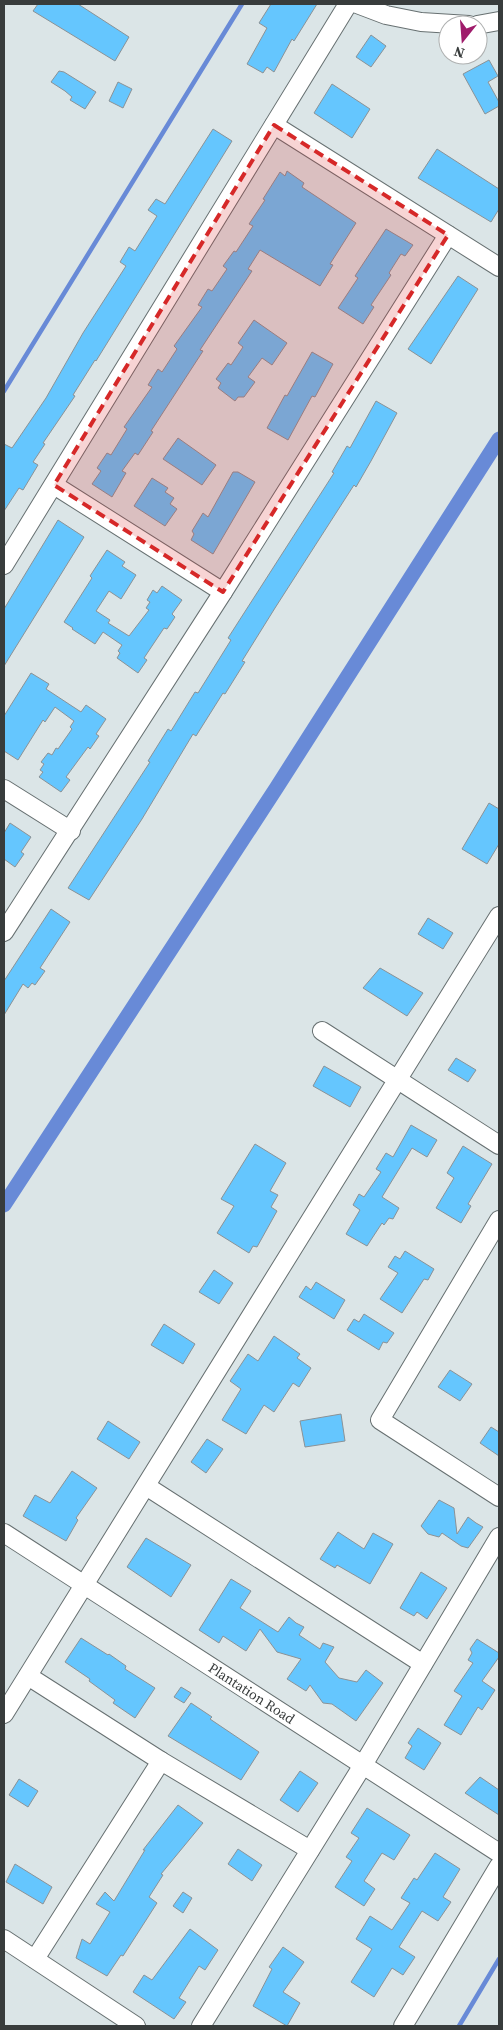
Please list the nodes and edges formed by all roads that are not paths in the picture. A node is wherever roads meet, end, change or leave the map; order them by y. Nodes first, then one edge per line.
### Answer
1 (348, 4) edge
2 (357, 4) edge
3 (438, 23) edge
4 (274, 125) junction
5 (448, 235) junction
6 (499, 267) edge
7 (54, 485) junction
8 (4, 565) edge
9 (223, 592) junction
10 (4, 788) edge
11 (71, 831) junction
12 (499, 916) edge
13 (4, 932) edge
14 (322, 1031) dead end
15 (398, 1080) junction
16 (499, 1145) edge
17 (499, 1220) edge
18 (146, 1486) junction
19 (499, 1497) edge
20 (4, 1533) edge
21 (499, 1537) edge
22 (85, 1585) junction
23 (423, 1664) junction
24 (28, 1676) junction
25 (4, 1714) edge
26 (160, 1760) junction
27 (363, 1764) junction
28 (310, 1850) junction
29 (499, 1853) edge
30 (499, 1866) edge
31 (4, 1939) edge
32 (35, 1959) junction
33 (136, 2026) edge
34 (201, 2026) edge
35 (403, 2026) edge

1 - 4 street
2 - 3 street
4 - 5 street
4 - 7 street
5 - 6 street
5 - 9 street
7 - 8 street
7 - 9 street
9 - 11 street
10 - 11 street
11 - 13 street
12 - 15 street
14 - 15 street
15 - 16 street
15 - 18 street
17 - 19 street
18 - 22 street
18 - 23 street
20 - 22 street, Plantation Road
21 - 23 street
22 - 24 street
22 - 27 street, Plantation Road
23 - 27 street
24 - 25 street
24 - 26 street
26 - 28 street
26 - 32 street
27 - 28 street
27 - 29 street, Plantation Road
28 - 34 street
30 - 35 street
31 - 32 street
32 - 33 street

